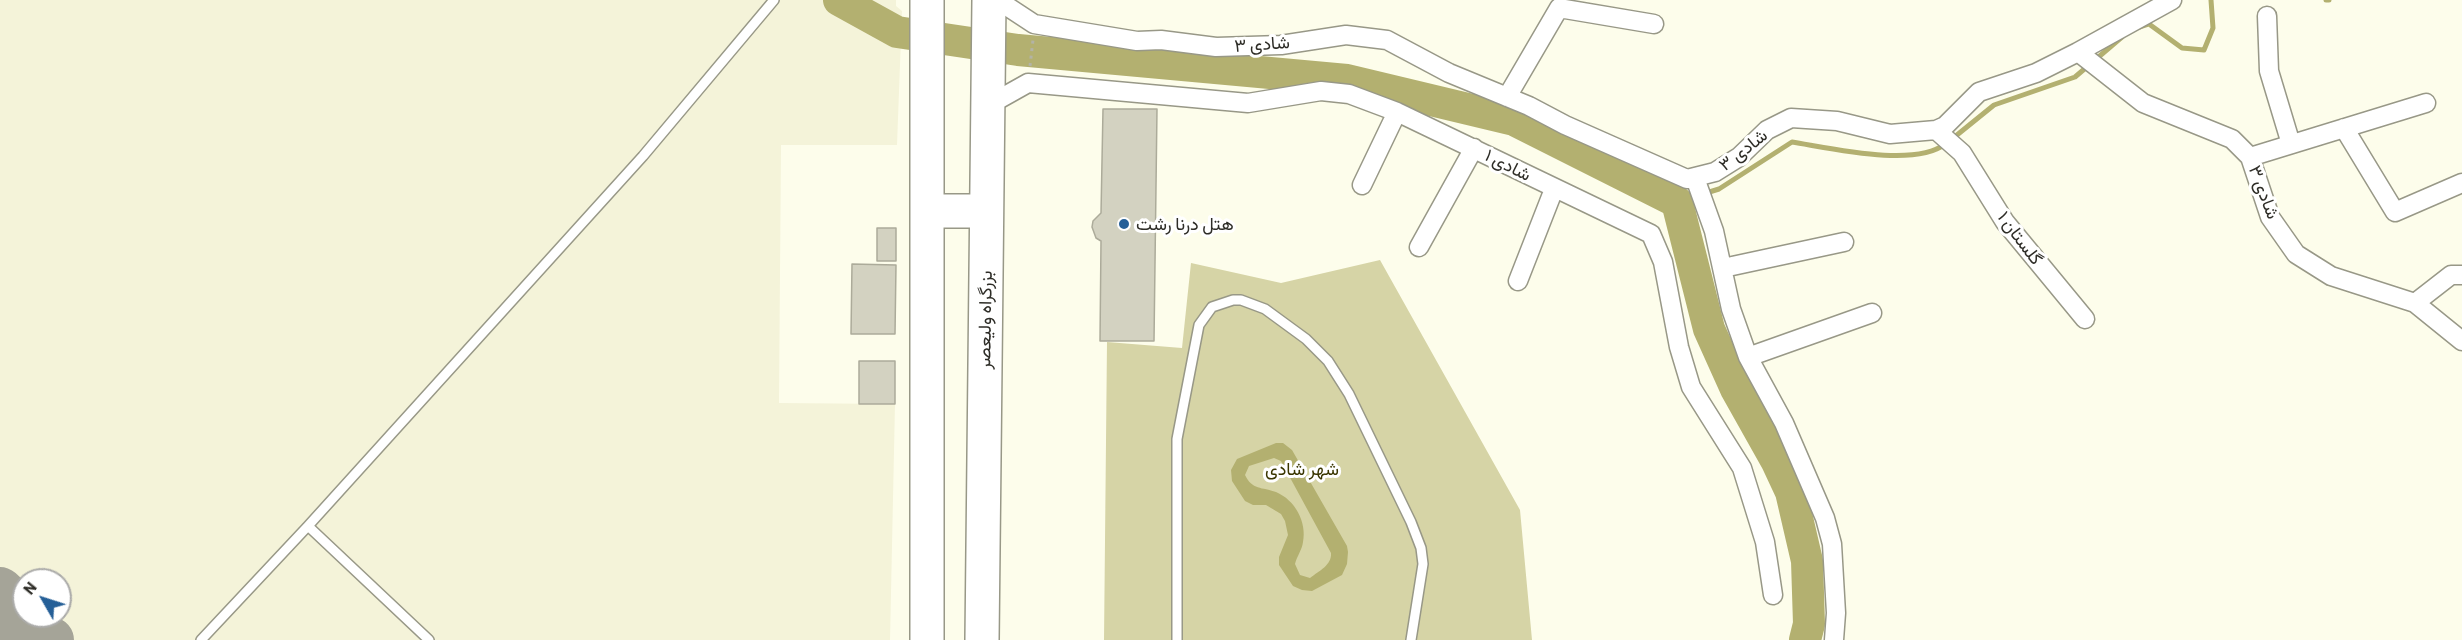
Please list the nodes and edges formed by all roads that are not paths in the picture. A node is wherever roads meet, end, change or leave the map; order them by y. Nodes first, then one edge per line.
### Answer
1 (2172, 0) edge
2 (773, 2) edge
3 (990, 2) edge
4 (927, 4) edge
5 (2267, 16) dead end
6 (1654, 24) dead end
7 (2083, 55) junction
8 (1507, 97) junction
9 (988, 99) junction
10 (2426, 104) dead end
11 (1397, 112) junction
12 (2344, 128) junction
13 (1936, 130) junction
14 (2291, 144) junction
15 (1474, 148) junction
16 (2250, 157) junction
17 (1695, 178) junction
18 (2462, 183) edge
19 (1362, 185) dead end
20 (1554, 189) junction
21 (927, 211) junction
22 (986, 211) junction
23 (1844, 242) dead end
24 (1419, 247) dead end
25 (1723, 268) junction
26 (2462, 275) edge
27 (1518, 281) dead end
28 (2415, 303) junction
29 (1872, 313) dead end
30 (2085, 319) dead end
31 (2462, 341) edge
32 (1748, 357) junction
33 (308, 526) junction
34 (1773, 595) dead end
35 (201, 640) edge
36 (429, 640) edge
37 (927, 640) edge
38 (982, 640) edge
39 (1177, 640) edge
40 (1412, 640) edge
41 (1834, 640) edge

1 - 7 street
2 - 33 lane
3 - 8 street, شادی ۳
3 - 9 highway, بزرگراه ولیعصر
4 - 21 highway
5 - 14 street
6 - 8 street
7 - 13 street
7 - 16 street, شادی ۳
8 - 17 street, شادی ۳
9 - 11 street, شادی ۱
9 - 22 highway, بزرگراه ولیعصر
10 - 12 street
11 - 15 street, شادی ۱
11 - 19 street
12 - 14 street
12 - 18 street
13 - 17 street, شادی ۳
13 - 30 street, گلستان ۱
14 - 16 street
15 - 20 street, شادی ۱
15 - 24 street
16 - 28 street, شادی ۳
17 - 25 street
20 - 27 street
20 - 34 street, شادی ۱
21 - 22 highway
21 - 37 highway
22 - 38 highway, بزرگراه ولیعصر
23 - 25 street
25 - 32 street
26 - 28 street
28 - 31 street, شادی ۳
29 - 32 street
32 - 41 street
33 - 35 lane
33 - 36 lane
39 - 40 lane

